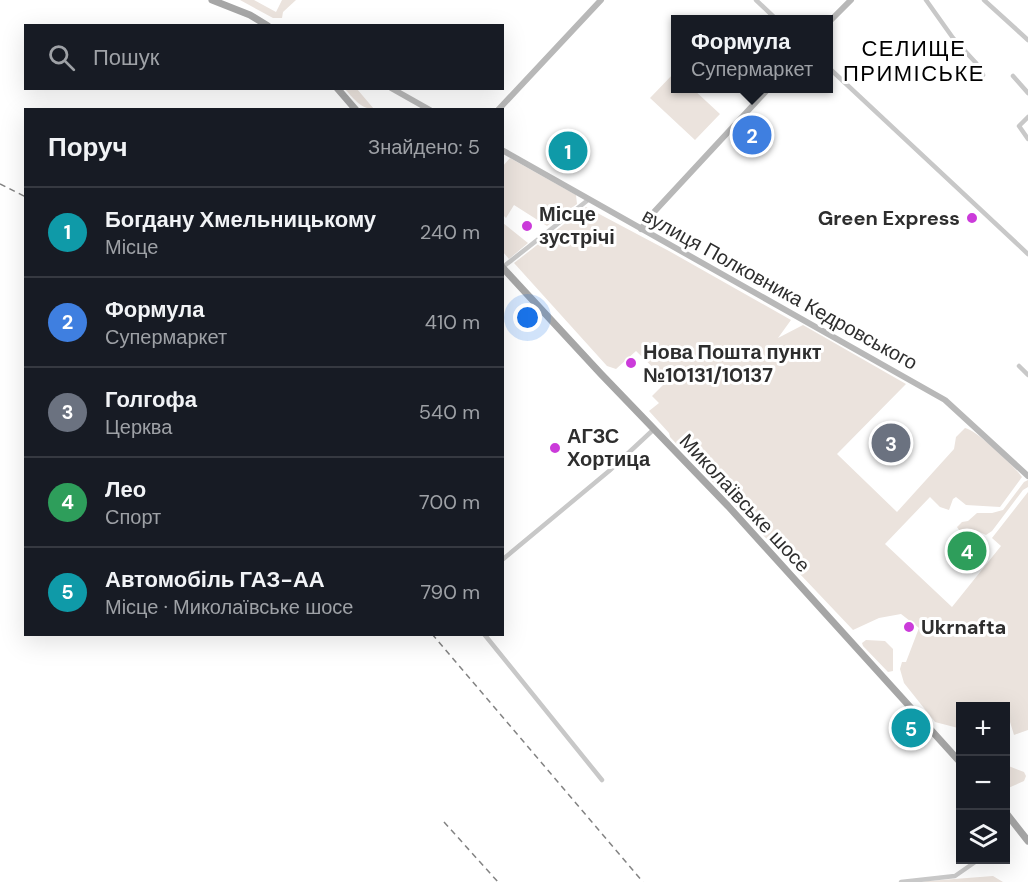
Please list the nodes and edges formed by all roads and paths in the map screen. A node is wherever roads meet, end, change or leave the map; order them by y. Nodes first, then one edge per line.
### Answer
1 (212, 0) edge
2 (601, 0) edge
3 (756, 0) edge
4 (926, 0) edge
5 (984, 0) edge
6 (848, 1) edge
7 (772, 15) edge
8 (833, 18) edge
9 (264, 24) edge
10 (1028, 40) edge
11 (833, 73) edge
12 (983, 75) dead end
13 (1013, 76) dead end
14 (339, 90) edge
15 (395, 90) edge
16 (764, 93) edge
17 (1028, 93) edge
18 (354, 108) edge
19 (426, 108) edge
20 (500, 108) edge
21 (1028, 117) edge
22 (1028, 139) edge
23 (504, 151) edge
24 (588, 200) junction
25 (641, 230) junction
26 (1028, 254) edge
27 (504, 266) edge
28 (504, 268) edge
29 (1019, 366) dead end
30 (1028, 375) edge
31 (653, 430) junction
32 (1028, 476) edge
33 (504, 558) edge
34 (486, 636) edge
35 (956, 758) edge
36 (602, 780) dead end
37 (1010, 819) edge
38 (1028, 842) edge
39 (972, 864) edge
40 (902, 882) edge

1 - 9 main road
2 - 20 street
3 - 7 street
4 - 12 street
5 - 10 street
6 - 8 street
11 - 26 street
13 - 17 street
14 - 18 main road
15 - 19 street
16 - 25 street
21 - 22 street
23 - 24 street, вулиця Полковника Кедровського
24 - 25 street, вулиця Полковника Кедровського
24 - 27 street
25 - 32 street, вулиця Полковника Кедровського
28 - 31 main road, Миколаївське шосе
29 - 30 street
31 - 33 street
31 - 35 main road, Миколаївське шосе
34 - 36 street
37 - 38 main road
39 - 40 street

